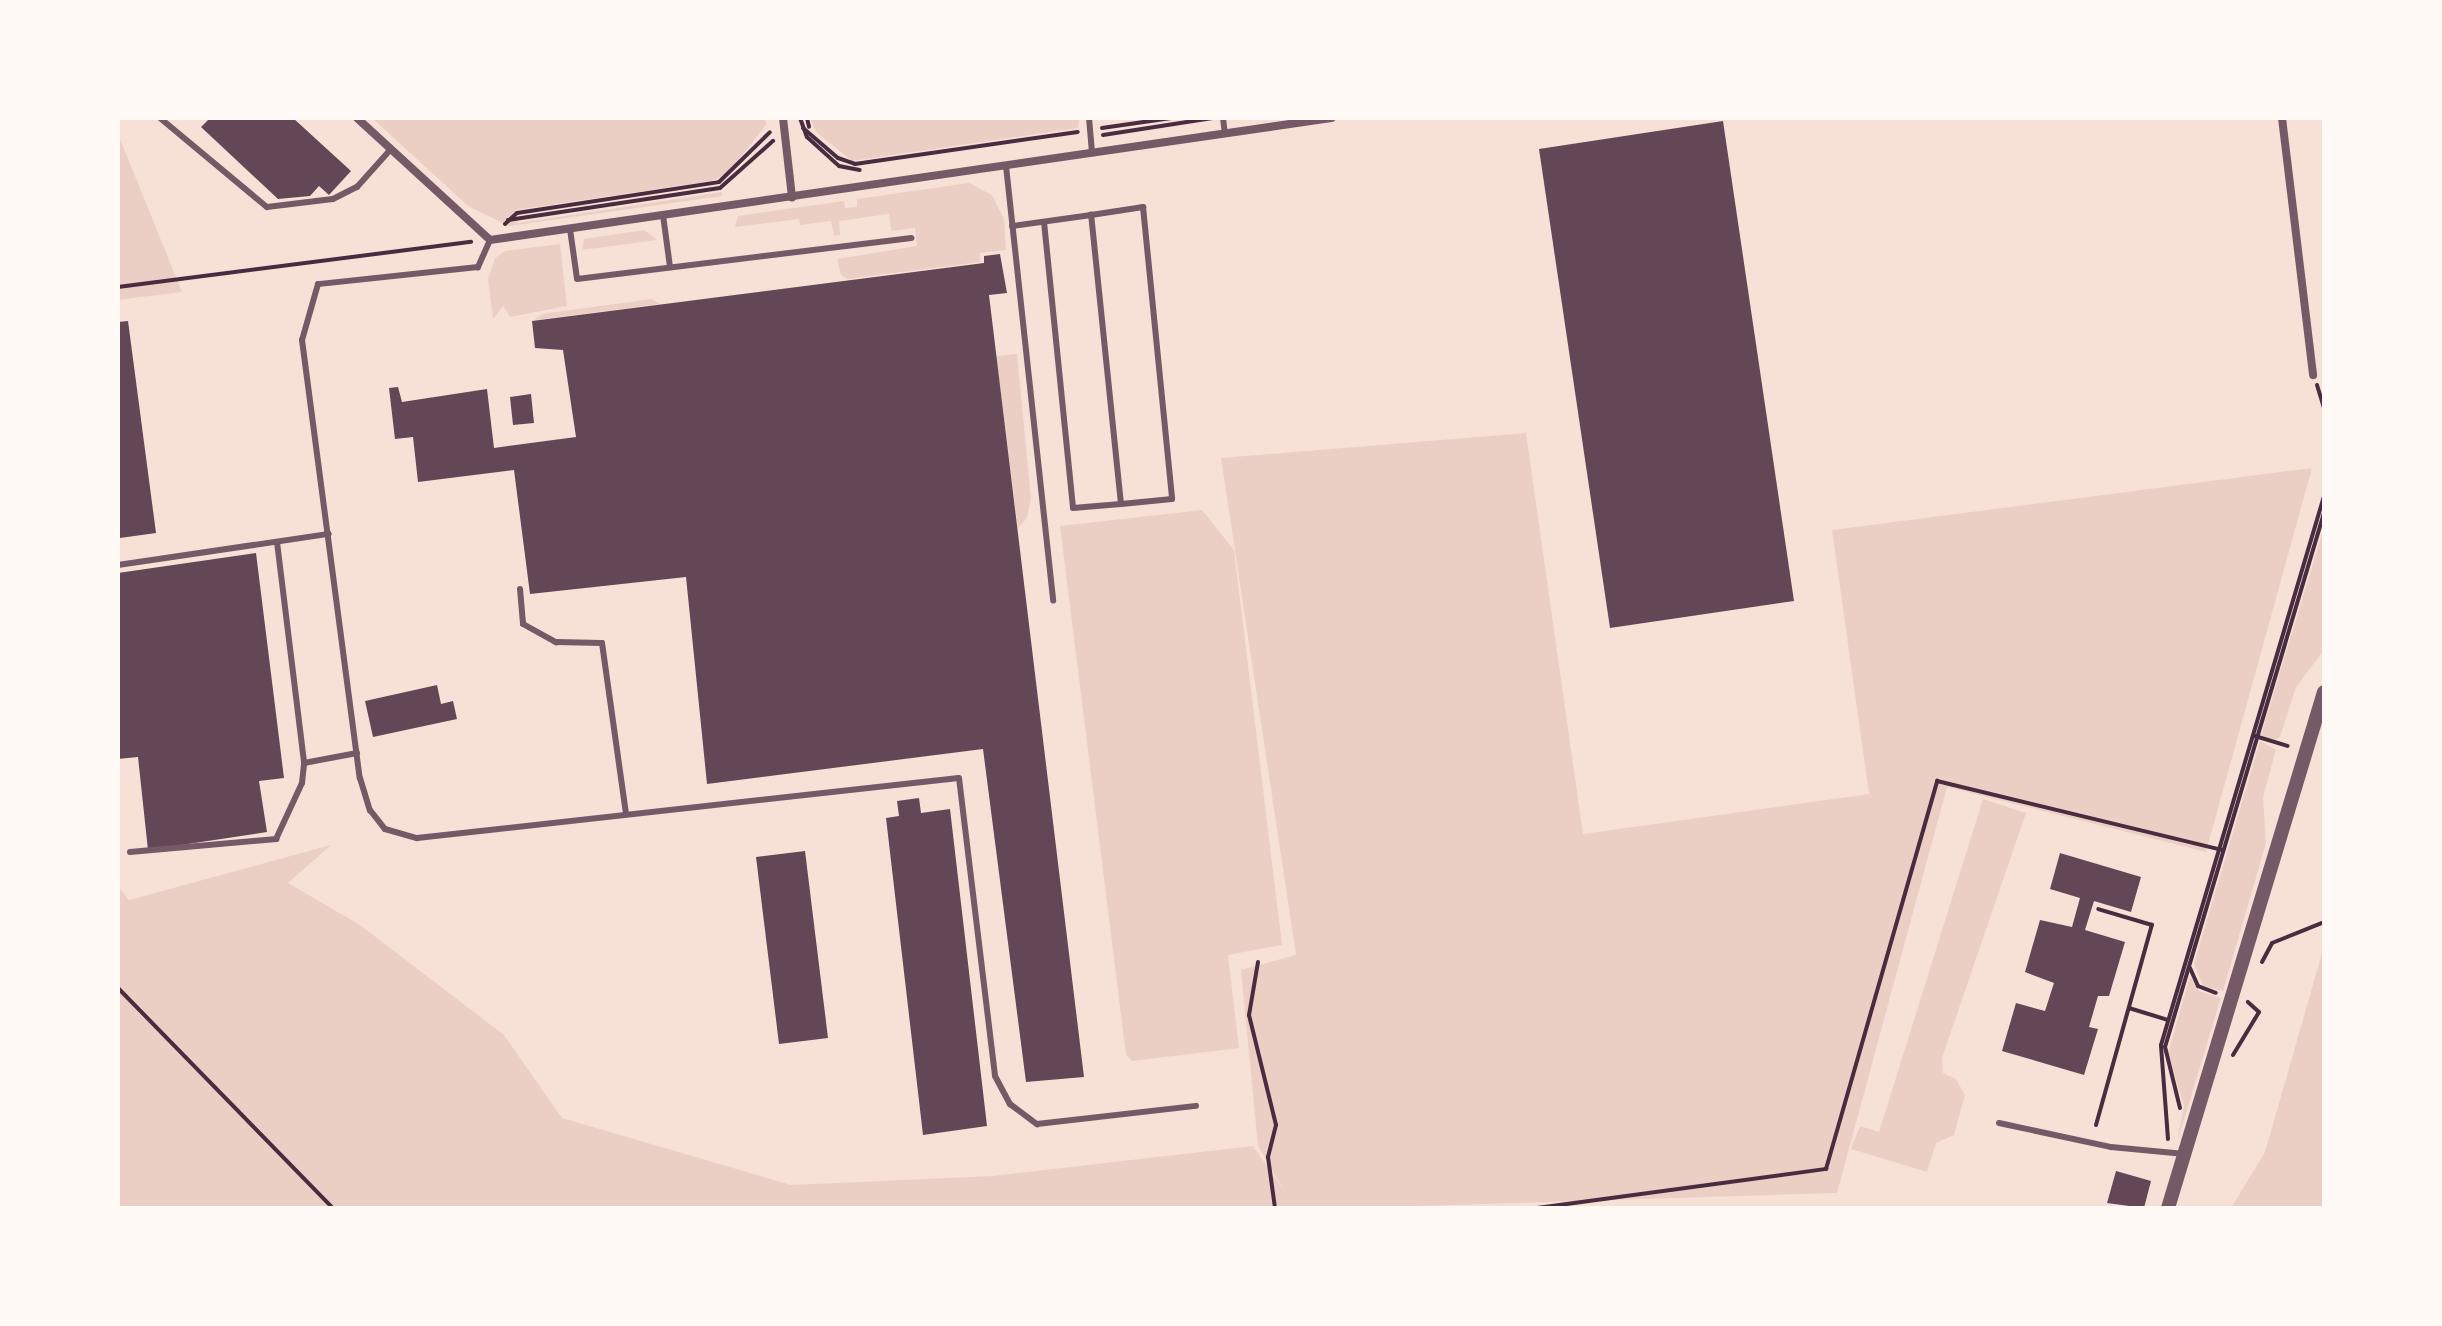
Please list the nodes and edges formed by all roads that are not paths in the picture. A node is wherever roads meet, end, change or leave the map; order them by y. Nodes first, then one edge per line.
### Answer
1 (160, 118) edge
2 (357, 118) edge
3 (783, 118) edge
4 (1089, 118) edge
5 (1223, 118) edge
6 (1331, 118) edge
7 (2282, 118) edge
8 (1225, 134) junction
9 (391, 149) junction
10 (1092, 153) junction
11 (1006, 166) junction
12 (792, 197) junction
13 (663, 215) junction
14 (1091, 215) junction
15 (1044, 222) junction
16 (1012, 226) junction
17 (570, 229) junction
18 (912, 238) dead end
19 (490, 240) junction
20 (670, 267) junction
21 (2313, 375) road end
22 (1121, 504) junction
23 (329, 534) junction
24 (277, 542) junction
25 (118, 565) edge
26 (520, 589) dead end
27 (1053, 600) dead end
28 (2324, 692) edge
29 (357, 753) junction
30 (304, 763) junction
31 (626, 813) junction
32 (130, 852) dead end
33 (1196, 1106) dead end
34 (1999, 1123) dead end
35 (2175, 1153) junction
36 (2170, 1203) edge

1 - 9 lane
2 - 9 street
3 - 12 street
4 - 10 lane
5 - 8 lane
6 - 8 street
7 - 21 street
8 - 10 street
9 - 19 street
10 - 11 street
11 - 12 street
11 - 16 lane
12 - 13 street
13 - 17 street
13 - 20 lane
14 - 15 lane
14 - 22 lane
14 - 22 lane
15 - 16 lane
15 - 22 lane
16 - 27 lane
17 - 19 street
17 - 20 lane
18 - 20 lane
19 - 23 lane
23 - 24 lane
23 - 29 lane
24 - 25 lane
24 - 30 lane
26 - 31 lane
28 - 35 street
29 - 30 lane
29 - 31 lane
30 - 32 lane
31 - 33 lane
34 - 35 lane
35 - 36 street

